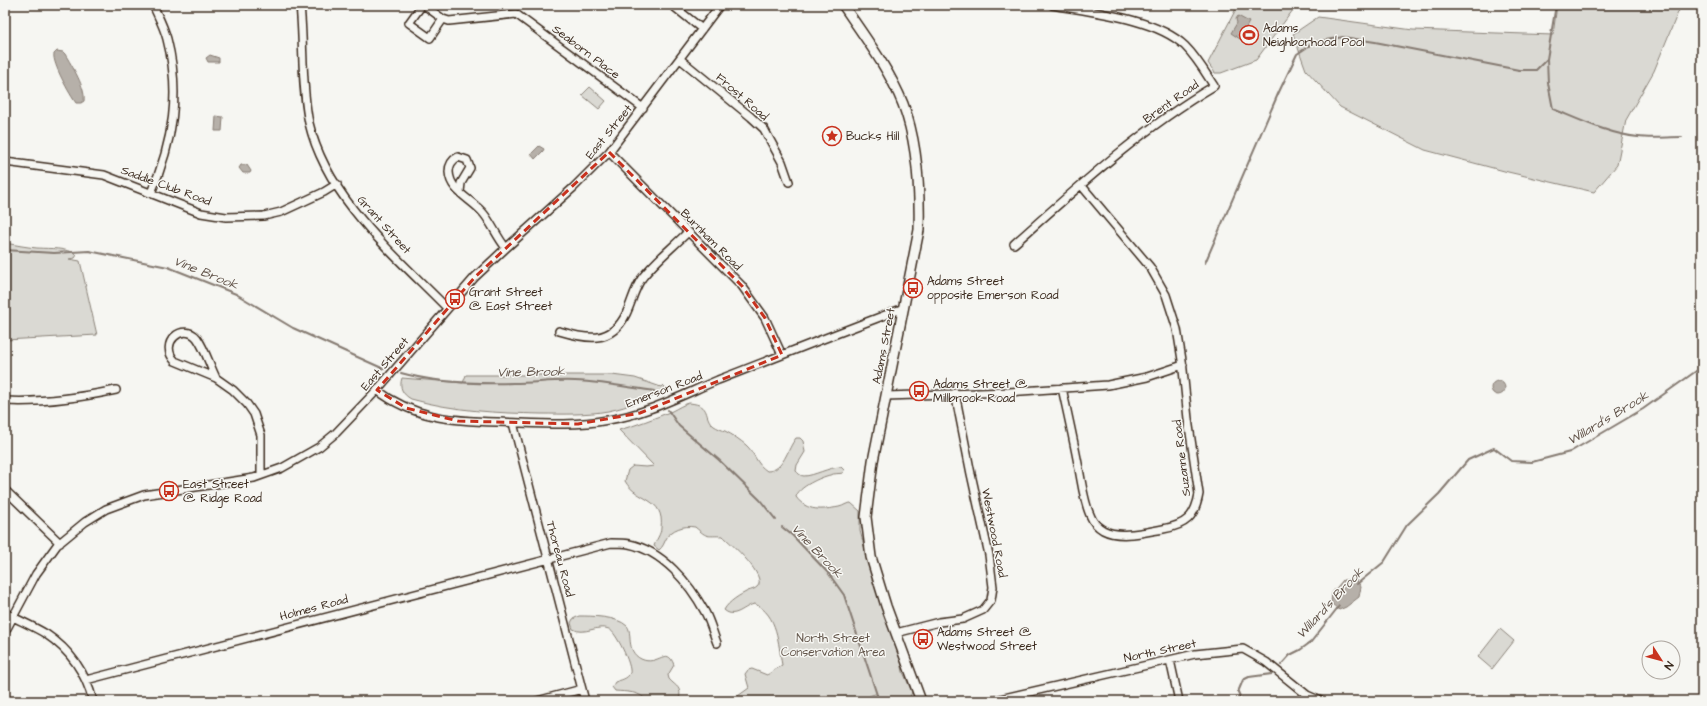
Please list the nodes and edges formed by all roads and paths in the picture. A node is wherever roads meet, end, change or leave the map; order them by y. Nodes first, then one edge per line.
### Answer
1 (153, 5) edge
2 (300, 5) edge
3 (423, 5) edge
4 (672, 5) edge
5 (720, 5) edge
6 (843, 5) edge
7 (1052, 5) edge
8 (444, 19) junction
9 (702, 29) junction
10 (680, 59) junction
11 (643, 108) junction
12 (609, 152) junction
13 (5, 162) edge
14 (789, 182) dead end
15 (337, 184) junction
16 (1081, 185) junction
17 (460, 192) dead end
18 (151, 193) junction
19 (688, 232) junction
20 (1014, 244) dead end
21 (506, 248) junction
22 (447, 308) junction
23 (904, 308) junction
24 (559, 331) dead end
25 (782, 355) junction
26 (1183, 365) junction
27 (216, 378) junction
28 (1062, 388) junction
29 (116, 390) dead end
30 (377, 390) junction
31 (955, 393) junction
32 (886, 396) junction
33 (5, 401) edge
34 (513, 423) junction
35 (261, 475) junction
36 (5, 490) edge
37 (60, 542) junction
38 (549, 558) junction
39 (5, 612) edge
40 (13, 617) junction
41 (5, 632) edge
42 (896, 633) junction
43 (717, 643) dead end
44 (1170, 660) junction
45 (86, 680) junction
46 (582, 689) junction
47 (93, 701) edge
48 (537, 701) edge
49 (585, 701) edge
50 (921, 701) edge
51 (991, 701) edge
52 (1179, 701) edge
53 (1321, 701) edge

1 - 18 street
2 - 15 street, Grant Street
3 - 8 street
3 - 8 street
4 - 9 street
5 - 9 street, East Street
6 - 23 main road, Adams Street
7 - 16 street, Brent Road
8 - 11 street, Seaborn Place
9 - 10 street, East Street
10 - 11 street, East Street
10 - 14 street, Frost Road
11 - 12 street, East Street
12 - 19 street, Burnham Road
12 - 21 street, East Street
13 - 18 street, Saddle Club Road
15 - 18 street, Saddle Club Road
15 - 22 street, Grant Street
16 - 20 street, Brent Road
16 - 26 street, Suzanne Road
17 - 21 street
19 - 24 street
19 - 25 street, Burnham Road
21 - 22 street, East Street
22 - 30 street, East Street
23 - 25 street, Emerson Road
23 - 32 main road, Adams Street
25 - 34 street, Emerson Road
26 - 28 street
26 - 28 street, Suzanne Road
27 - 27 street
27 - 35 street
28 - 31 street
29 - 33 street
30 - 34 street, Emerson Road
30 - 35 street, East Street
31 - 32 street
31 - 42 street, Westwood Road
32 - 42 main road, Adams Street
34 - 38 street, Thoreau Road
35 - 37 street, East Street
36 - 37 street
37 - 40 street, East Street
38 - 43 street, Holmes Road
38 - 45 street, Holmes Road
38 - 46 street, Thoreau Road
39 - 40 street
40 - 41 street, East Street
40 - 45 street
42 - 50 main road, Adams Street
44 - 51 street, North Street
44 - 52 street
44 - 53 street, North Street
45 - 47 street
46 - 48 street
46 - 49 street, Thoreau Road

